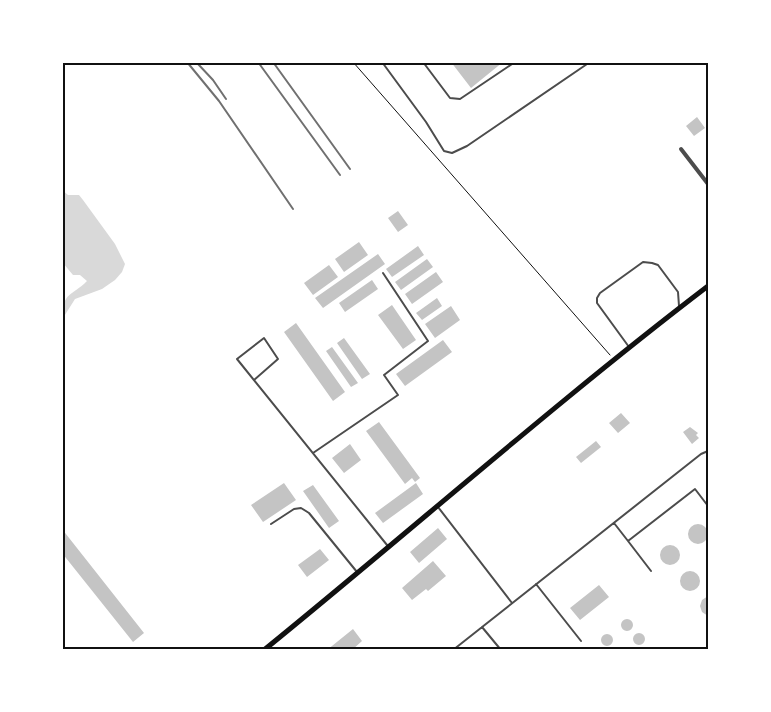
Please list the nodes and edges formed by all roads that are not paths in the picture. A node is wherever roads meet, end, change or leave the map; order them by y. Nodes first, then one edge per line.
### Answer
1 (382, 62) edge
2 (423, 62) edge
3 (514, 62) edge
4 (590, 62) edge
5 (681, 149) dead end
6 (708, 184) edge
7 (383, 272) dead end
8 (708, 286) edge
9 (679, 308) junction
10 (630, 348) junction
11 (254, 380) junction
12 (708, 450) edge
13 (313, 453) junction
14 (708, 506) edge
15 (438, 507) junction
16 (614, 523) junction
17 (271, 524) dead end
18 (628, 541) junction
19 (388, 548) junction
20 (651, 570) dead end
21 (358, 573) junction
22 (536, 584) junction
23 (512, 603) junction
24 (482, 627) junction
25 (581, 641) dead end
26 (458, 646) junction
27 (264, 650) edge
28 (454, 650) edge
29 (460, 650) edge
30 (502, 650) edge

1 - 4 lane
2 - 3 lane
5 - 6 street
7 - 13 lane
8 - 9 main road
9 - 10 main road
9 - 10 lane
10 - 15 main road
11 - 11 lane
11 - 13 lane
12 - 16 lane
13 - 19 lane
14 - 18 lane
15 - 19 main road
15 - 23 lane
16 - 18 lane
16 - 22 lane
17 - 21 lane
18 - 20 lane
19 - 21 main road
21 - 27 main road
22 - 23 lane
22 - 25 lane
23 - 24 lane
24 - 26 lane
24 - 30 lane
26 - 28 lane
26 - 29 lane

